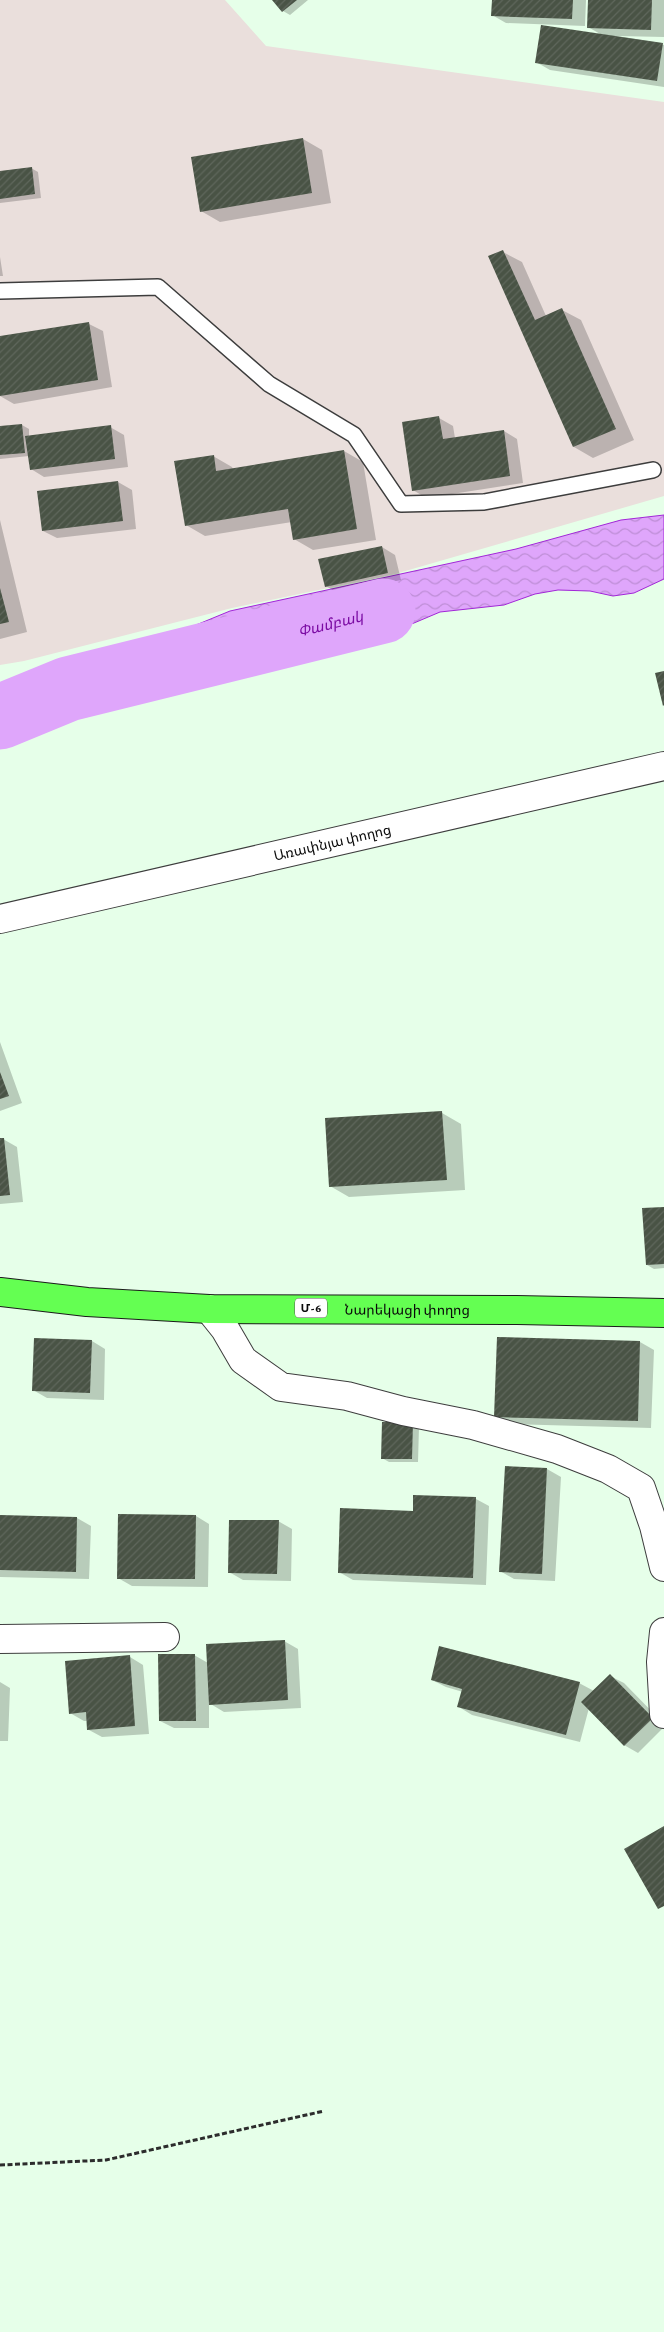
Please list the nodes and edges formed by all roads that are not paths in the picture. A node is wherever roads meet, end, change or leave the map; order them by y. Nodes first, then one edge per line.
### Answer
1 (0, 290) edge
2 (653, 470) dead end
3 (664, 766) edge
4 (0, 919) edge
5 (0, 1292) edge
6 (209, 1309) junction
7 (664, 1313) edge
8 (664, 1567) edge
9 (664, 1632) edge
10 (165, 1637) dead end
11 (0, 1639) edge
12 (664, 1714) edge

1 - 2 lane
3 - 4 street, Առափնյա փողոց
5 - 6 highway, Նարեկացի փողոց / Մ-6
6 - 7 highway, Նարեկացի փողոց / Մ-6
6 - 8 street
9 - 12 street
10 - 11 street

